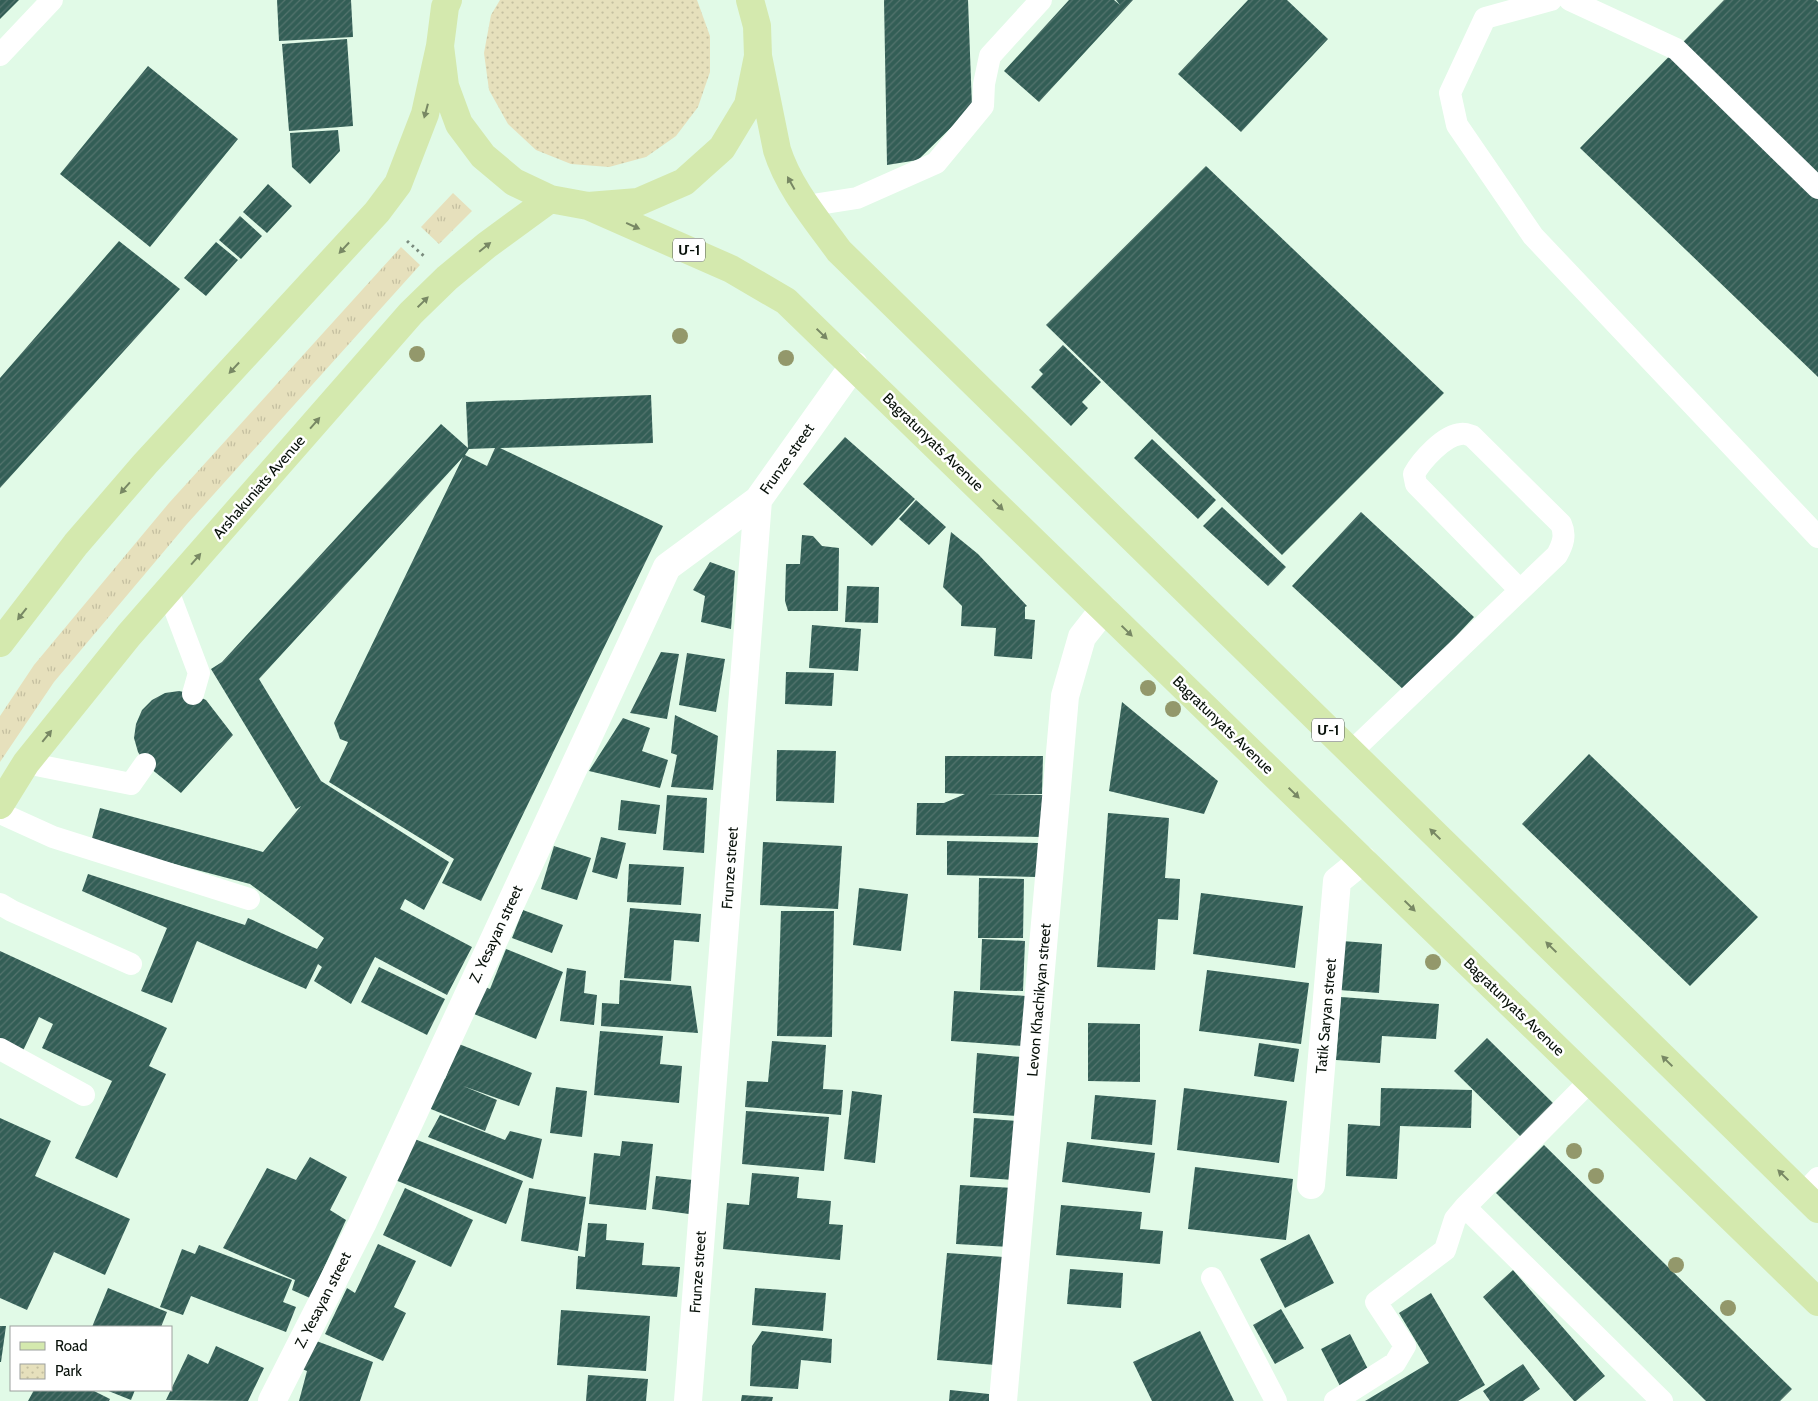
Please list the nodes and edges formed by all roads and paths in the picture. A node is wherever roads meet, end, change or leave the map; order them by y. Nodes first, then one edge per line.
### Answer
1 (52, 0) edge
2 (750, 0) edge
3 (1041, 0) edge
4 (1551, 0) edge
5 (1570, 0) edge
6 (445, 2) edge
7 (440, 46) junction
8 (0, 54) edge
9 (758, 56) junction
10 (1818, 188) edge
11 (550, 199) junction
12 (588, 206) junction
13 (806, 206) junction
14 (407, 241) dead end
15 (426, 258) dead end
16 (854, 365) junction
17 (758, 500) junction
18 (1818, 537) edge
19 (1520, 590) junction
20 (168, 591) junction
21 (1104, 609) junction
22 (0, 642) edge
23 (194, 694) dead end
24 (1351, 752) junction
25 (26, 763) junction
26 (145, 764) dead end
27 (0, 805) edge
28 (0, 813) edge
29 (1363, 860) junction
30 (249, 900) dead end
31 (0, 904) edge
32 (132, 964) dead end
33 (0, 1049) edge
34 (1590, 1081) junction
35 (84, 1095) dead end
36 (1311, 1185) dead end
37 (1813, 1194) edge
38 (1465, 1207) junction
39 (1212, 1278) dead end
40 (1818, 1302) edge
41 (272, 1401) edge
42 (688, 1401) edge
43 (1003, 1401) edge
44 (1276, 1401) edge
45 (1334, 1401) edge
46 (1662, 1401) edge

1 - 8 lane
2 - 9 main road
3 - 13 lane
4 - 18 lane
5 - 10 lane
6 - 7 main road
7 - 11 main road
7 -> 22 main road
9 - 12 main road
13 -> 9 main road, Մ-1
11 - 12 main road
20 -> 11 main road, Arshakuniats Avenue
12 -> 16 main road, Bagratunyats Avenue / Մ-1
13 - 24 main road, Մ-1
14 - 15 path
16 - 17 street, Frunze street
16 -> 21 main road, Bagratunyats Avenue / Մ-1
17 - 41 street, Z. Yesayan street
17 - 42 street, Frunze street
19 - 19 lane
19 - 24 lane
20 - 23 lane
25 -> 20 main road, Arshakuniats Avenue
21 -> 29 main road, Bagratunyats Avenue / Մ-1
21 - 43 street, Levon Khachikyan street
37 -> 24 main road, Մ-1
25 - 26 lane
25 - 27 main road, Arshakuniats Avenue
28 - 30 lane
29 -> 34 main road, Bagratunyats Avenue / Մ-1
29 - 36 street, Tatik Saryan street
31 - 32 lane
33 - 35 lane
34 - 38 lane
34 - 40 main road, Bagratunyats Avenue / Մ-1
38 - 45 lane
38 - 46 lane
39 - 44 lane

